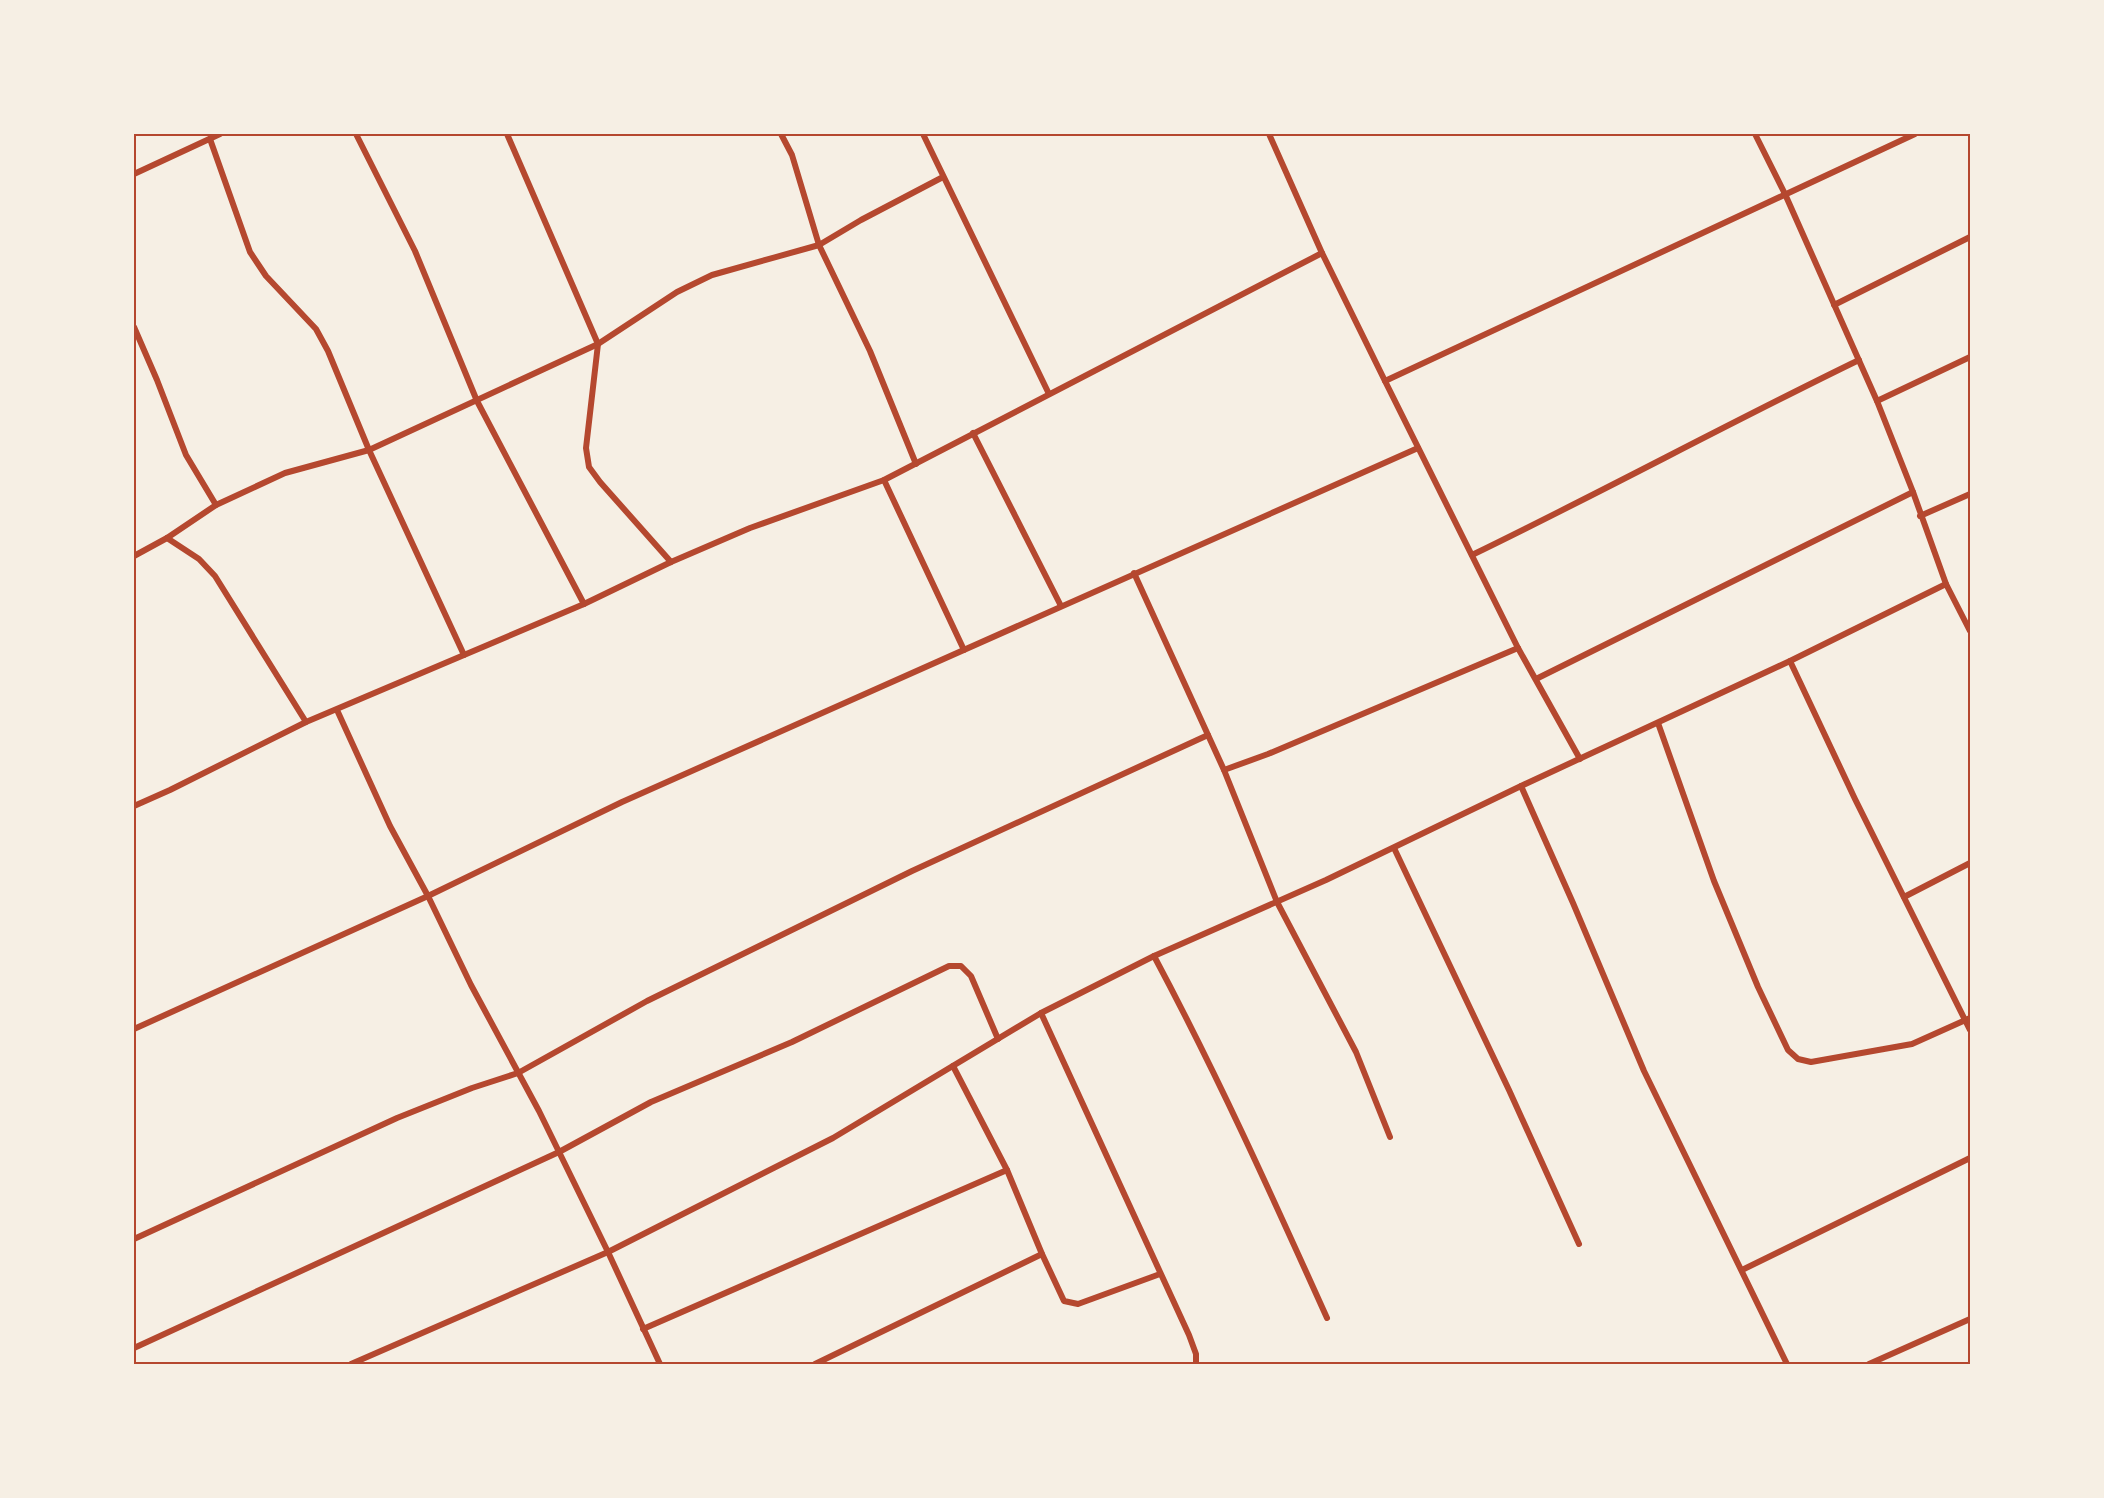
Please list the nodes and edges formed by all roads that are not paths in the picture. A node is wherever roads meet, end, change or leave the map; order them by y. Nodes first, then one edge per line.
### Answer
1 (220, 134) edge
2 (356, 134) edge
3 (507, 134) edge
4 (782, 134) edge
5 (923, 134) edge
6 (1269, 134) edge
7 (1755, 134) edge
8 (1916, 134) edge
9 (210, 139) junction
10 (134, 174) edge
11 (944, 177) junction
12 (1785, 194) junction
13 (1971, 237) edge
14 (819, 245) junction
15 (1323, 253) junction
16 (1834, 305) junction
17 (134, 327) edge
18 (598, 344) junction
19 (1971, 357) edge
20 (1859, 360) junction
21 (1385, 381) junction
22 (1049, 393) junction
23 (477, 401) junction
24 (1877, 401) junction
25 (974, 433) junction
26 (1418, 448) junction
27 (369, 450) junction
28 (916, 464) junction
29 (884, 480) junction
30 (1913, 492) junction
31 (1971, 494) edge
32 (216, 505) junction
33 (1920, 516) junction
34 (167, 538) junction
35 (1472, 555) junction
36 (134, 556) edge
37 (671, 561) junction
38 (1134, 573) junction
39 (1946, 584) junction
40 (584, 604) junction
41 (1061, 606) junction
42 (1971, 631) edge
43 (1518, 648) junction
44 (964, 650) junction
45 (464, 655) junction
46 (1790, 661) junction
47 (1536, 680) junction
48 (337, 710) junction
49 (306, 722) junction
50 (1658, 723) junction
51 (1208, 735) junction
52 (1580, 759) junction
53 (1224, 770) junction
54 (1521, 786) junction
55 (134, 806) edge
56 (1394, 848) junction
57 (1971, 862) edge
58 (428, 896) junction
59 (1904, 897) junction
60 (1277, 902) junction
61 (1154, 956) junction
62 (1041, 1013) junction
63 (1968, 1019) edge
64 (134, 1029) edge
65 (1971, 1030) edge
66 (998, 1039) junction
67 (953, 1066) junction
68 (518, 1072) junction
69 (1389, 1137) dead end
70 (559, 1152) junction
71 (1971, 1158) edge
72 (1007, 1170) junction
73 (134, 1239) edge
74 (1579, 1244) dead end
75 (608, 1252) junction
76 (1042, 1254) junction
77 (1742, 1270) junction
78 (1160, 1274) junction
79 (1327, 1318) dead end
80 (1971, 1319) edge
81 (643, 1329) junction
82 (134, 1348) edge
83 (351, 1365) edge
84 (660, 1365) edge
85 (815, 1365) edge
86 (1196, 1365) edge
87 (1787, 1365) edge
88 (1869, 1365) edge

1 - 9 street
2 - 23 street
3 - 18 street
4 - 14 street
5 - 11 street
6 - 15 street
7 - 12 street
8 - 12 street
9 - 10 street
9 - 27 street
11 - 14 street
11 - 22 street
12 - 16 street
12 - 21 street
13 - 16 street
14 - 18 street
14 - 28 street
15 - 21 street
15 - 22 street
16 - 20 street
17 - 32 street
18 - 23 street
18 - 37 street
19 - 24 street
20 - 24 street
20 - 35 street
21 - 26 street
22 - 25 street
23 - 27 street
23 - 40 street
24 - 30 street
25 - 28 street
25 - 41 street
26 - 35 street
26 - 38 street
27 - 32 street
27 - 45 street
28 - 29 street
29 - 37 street
29 - 44 street
30 - 33 street
30 - 47 street
31 - 33 street
32 - 34 street
33 - 39 street
34 - 36 street
34 - 49 street
35 - 43 street
37 - 40 street
38 - 41 street
38 - 51 street
39 - 42 street
39 - 46 street
40 - 45 street
41 - 44 street
43 - 47 street
43 - 53 street
44 - 58 street
45 - 48 street
46 - 50 street
46 - 59 street
47 - 52 street
48 - 49 street
48 - 58 street
49 - 55 street
50 - 52 street
50 - 63 street
51 - 53 street
51 - 68 street
52 - 54 street
53 - 60 street
54 - 56 street
54 - 77 street
56 - 60 street
56 - 74 street
57 - 59 street
58 - 64 street
58 - 68 street
59 - 63 street
60 - 61 street
60 - 69 street
61 - 62 street
61 - 79 street
62 - 66 street
62 - 78 street
63 - 65 street
66 - 67 street
66 - 70 street
67 - 72 street
67 - 75 street
68 - 70 street
68 - 73 street
70 - 75 street
70 - 82 street
71 - 77 street
72 - 76 street
72 - 81 street
75 - 81 street
75 - 83 street
76 - 78 street
76 - 85 street
77 - 87 street
78 - 86 street
80 - 88 street
81 - 84 street

